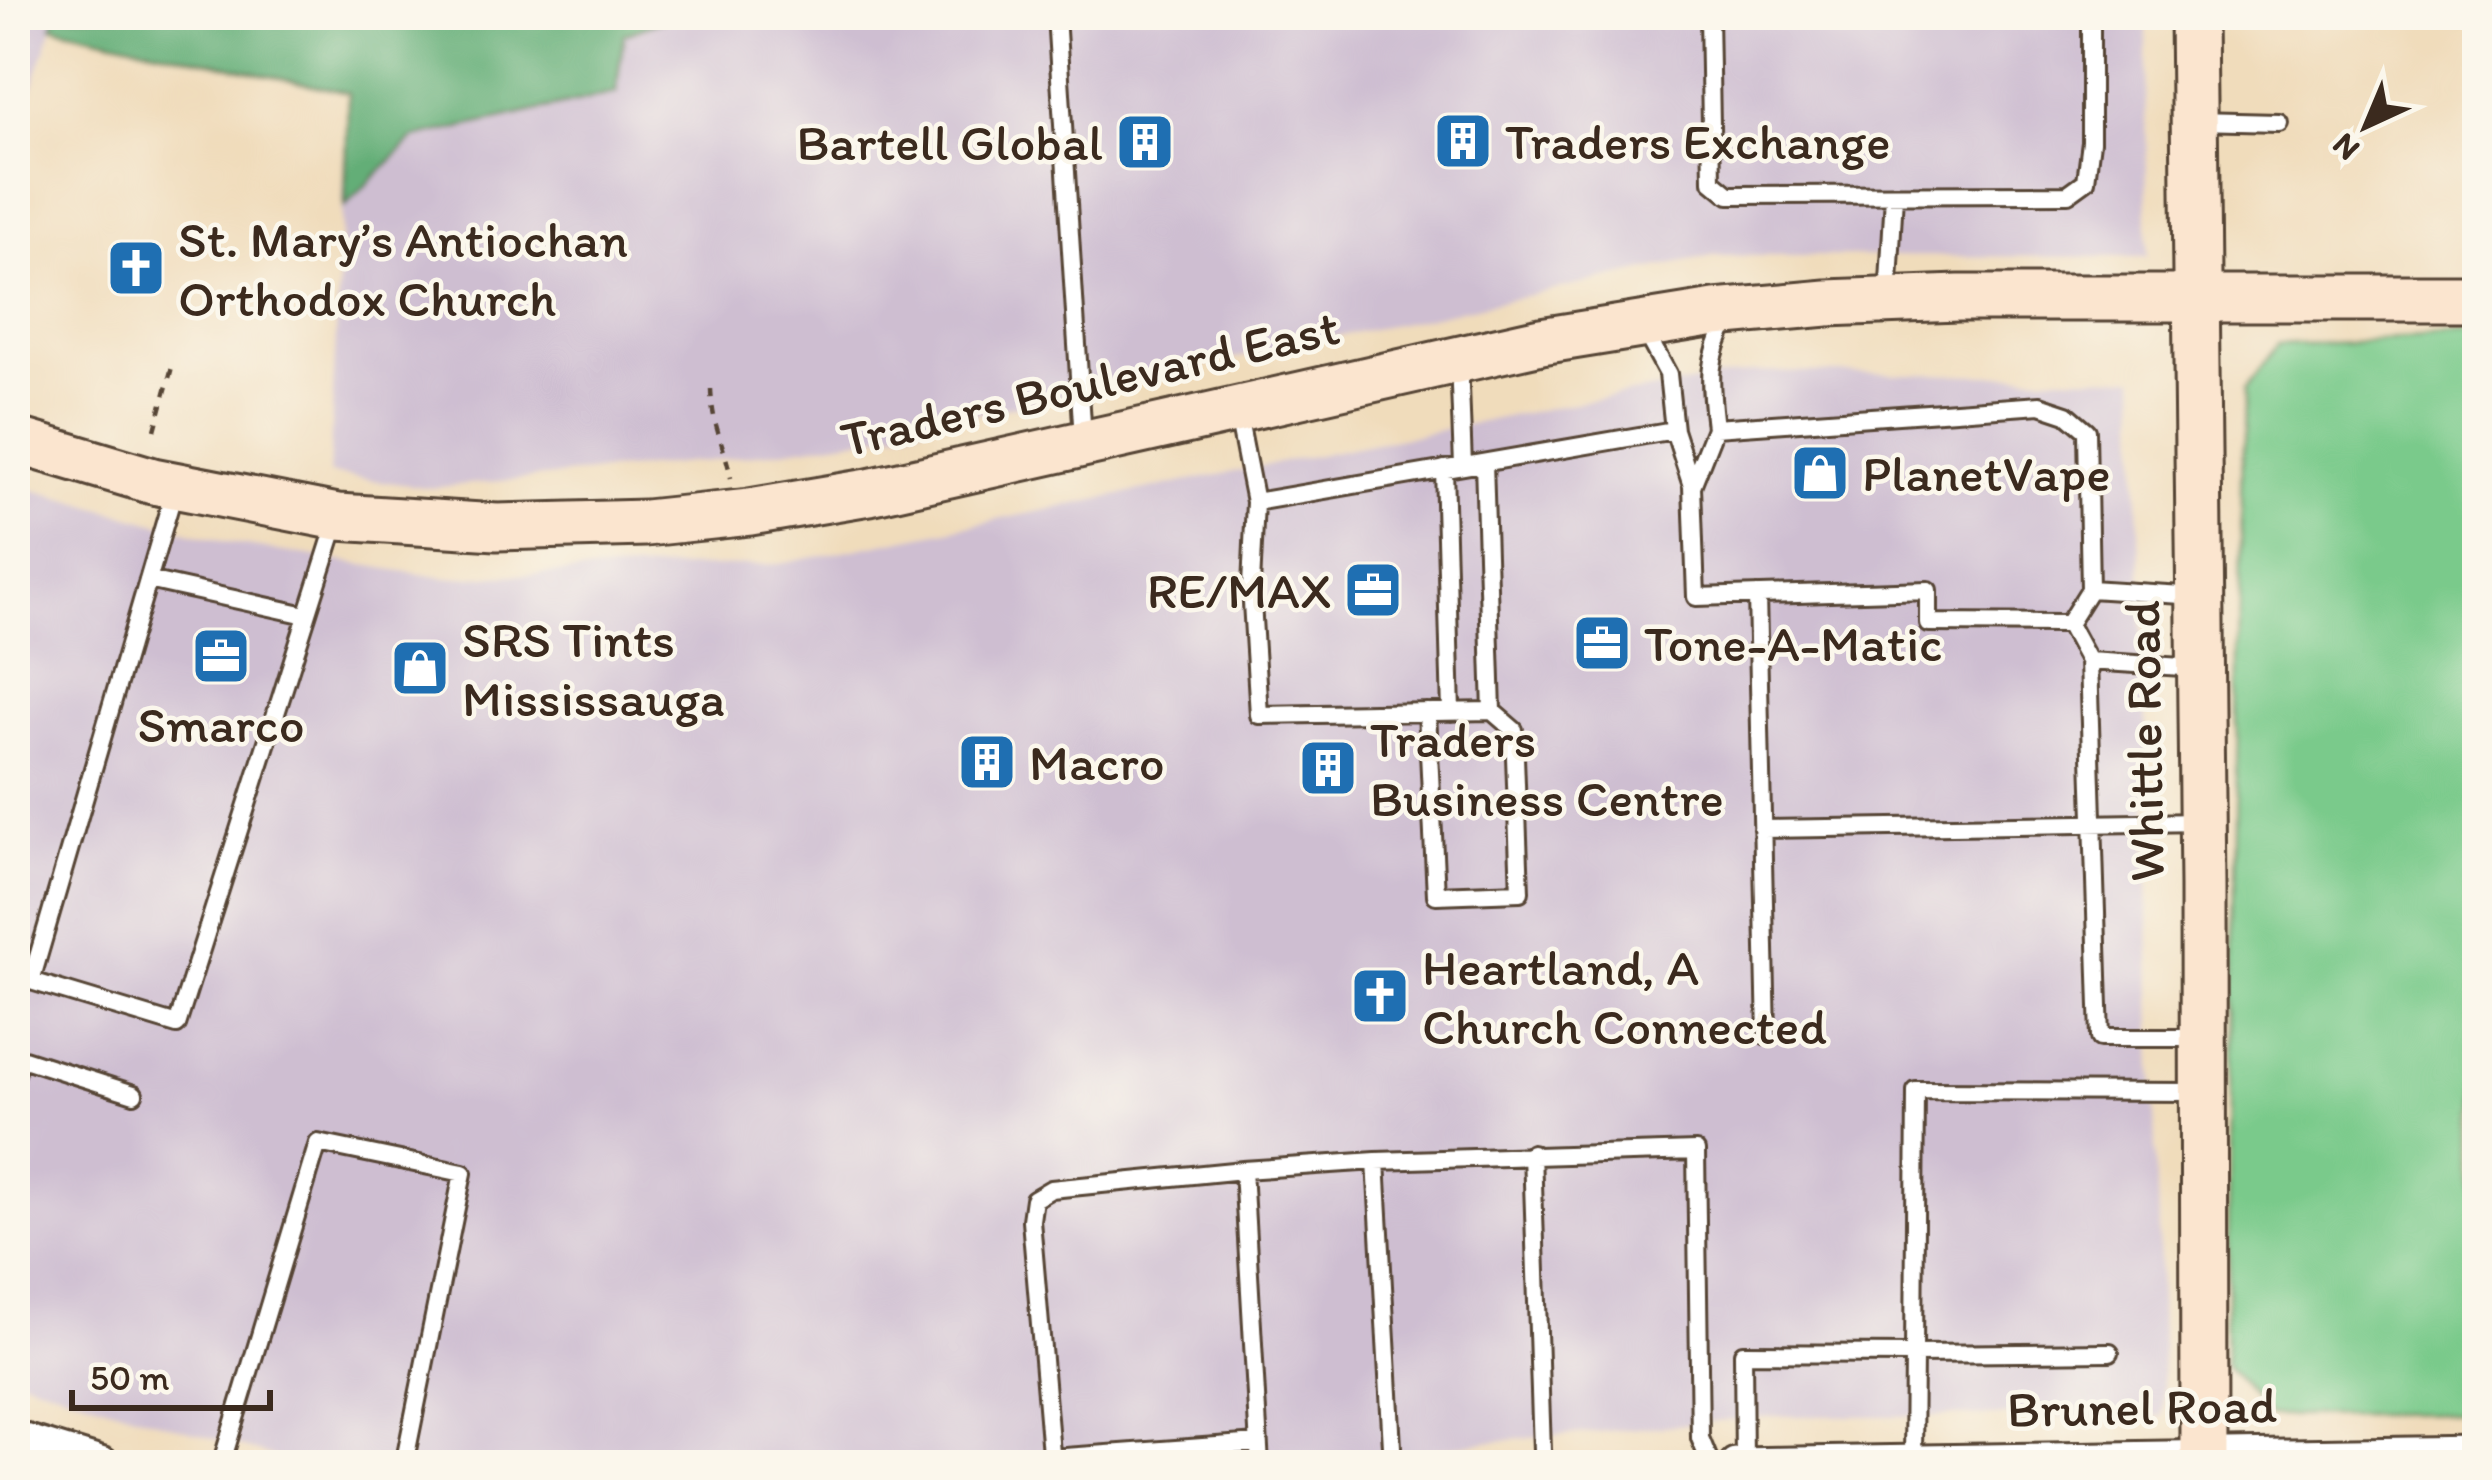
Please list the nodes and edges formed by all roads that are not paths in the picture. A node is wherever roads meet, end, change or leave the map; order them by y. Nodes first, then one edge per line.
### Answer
1 (1056, 15) edge
2 (1709, 15) edge
3 (2091, 15) edge
4 (2194, 15) edge
5 (2194, 121) junction
6 (2279, 123) dead end
7 (1894, 195) junction
8 (2477, 298) edge
9 (2194, 300) junction
10 (1888, 301) junction
11 (1733, 311) junction
12 (1642, 325) junction
13 (1460, 359) junction
14 (1237, 407) junction
15 (1715, 428) junction
16 (1674, 430) junction
17 (15, 440) edge
18 (1083, 446) junction
19 (1484, 463) junction
20 (1454, 468) junction
21 (176, 486) junction
22 (1692, 486) junction
23 (1255, 502) junction
24 (338, 517) junction
25 (148, 580) junction
26 (2090, 589) junction
27 (1757, 595) junction
28 (2199, 596) junction
29 (306, 615) junction
30 (2068, 624) junction
31 (2088, 661) junction
32 (2200, 668) junction
33 (1492, 711) junction
34 (1427, 712) junction
35 (1451, 712) junction
36 (2202, 822) junction
37 (2093, 823) junction
38 (1762, 829) junction
39 (1767, 1036) dead end
40 (2204, 1038) junction
41 (15, 1077) edge
42 (2204, 1092) junction
43 (134, 1094) dead end
44 (1532, 1153) junction
45 (1376, 1161) junction
46 (1243, 1170) junction
47 (2110, 1352) dead end
48 (1914, 1354) junction
49 (15, 1438) edge
50 (1258, 1442) junction
51 (2477, 1453) edge
52 (47, 1457) edge
53 (1052, 1461) edge
54 (1913, 1461) junction
55 (2204, 1461) edge
56 (1740, 1464) edge
57 (1808, 1464) edge
58 (103, 1465) edge
59 (221, 1465) edge
60 (404, 1465) edge
61 (1260, 1465) edge
62 (1393, 1465) edge
63 (1546, 1465) edge
64 (1712, 1465) edge

1 - 18 lane
2 - 7 lane
3 - 7 lane
4 - 5 street, Whittle Road
5 - 6 lane
5 - 9 street, Whittle Road
7 - 10 lane
8 - 9 street, Traders Boulevard East
9 - 10 street, Traders Boulevard East
9 - 28 street, Whittle Road
10 - 11 street, Traders Boulevard East
11 - 12 street, Traders Boulevard East
11 - 15 lane
12 - 13 street, Traders Boulevard East
12 - 16 lane
13 - 14 street, Traders Boulevard East
13 - 20 lane
14 - 18 street, Traders Boulevard East
14 - 23 lane
15 - 22 lane
15 - 26 lane
16 - 19 lane
16 - 22 lane
17 - 21 street, Traders Boulevard East
18 - 24 street, Traders Boulevard East
19 - 20 lane
19 - 33 lane
20 - 23 lane
20 - 35 lane
21 - 24 street, Traders Boulevard East
21 - 25 lane
22 - 27 lane
23 - 34 lane
24 - 29 lane
25 - 29 lane
25 - 29 lane
26 - 28 lane
26 - 30 lane
27 - 30 lane
27 - 38 lane
28 - 32 street, Whittle Road
30 - 31 lane
31 - 32 lane
31 - 37 lane
32 - 36 street, Whittle Road
33 - 34 lane
33 - 35 lane
34 - 35 lane
36 - 37 lane
36 - 40 street, Whittle Road
37 - 38 lane
37 - 40 lane
38 - 39 lane
40 - 42 street, Whittle Road
41 - 43 lane
42 - 48 lane
42 - 55 street, Whittle Road
44 - 45 lane
44 - 63 lane
44 - 64 lane
45 - 46 lane
45 - 62 lane
46 - 50 lane
46 - 53 lane
47 - 48 lane
48 - 54 lane
48 - 56 lane
49 - 52 street
50 - 53 lane
50 - 61 lane
51 - 55 street, Brunel Road
52 - 58 street
54 - 55 street, Brunel Road
54 - 57 street, Brunel Road
56 - 57 street, Brunel Road
59 - 60 lane

